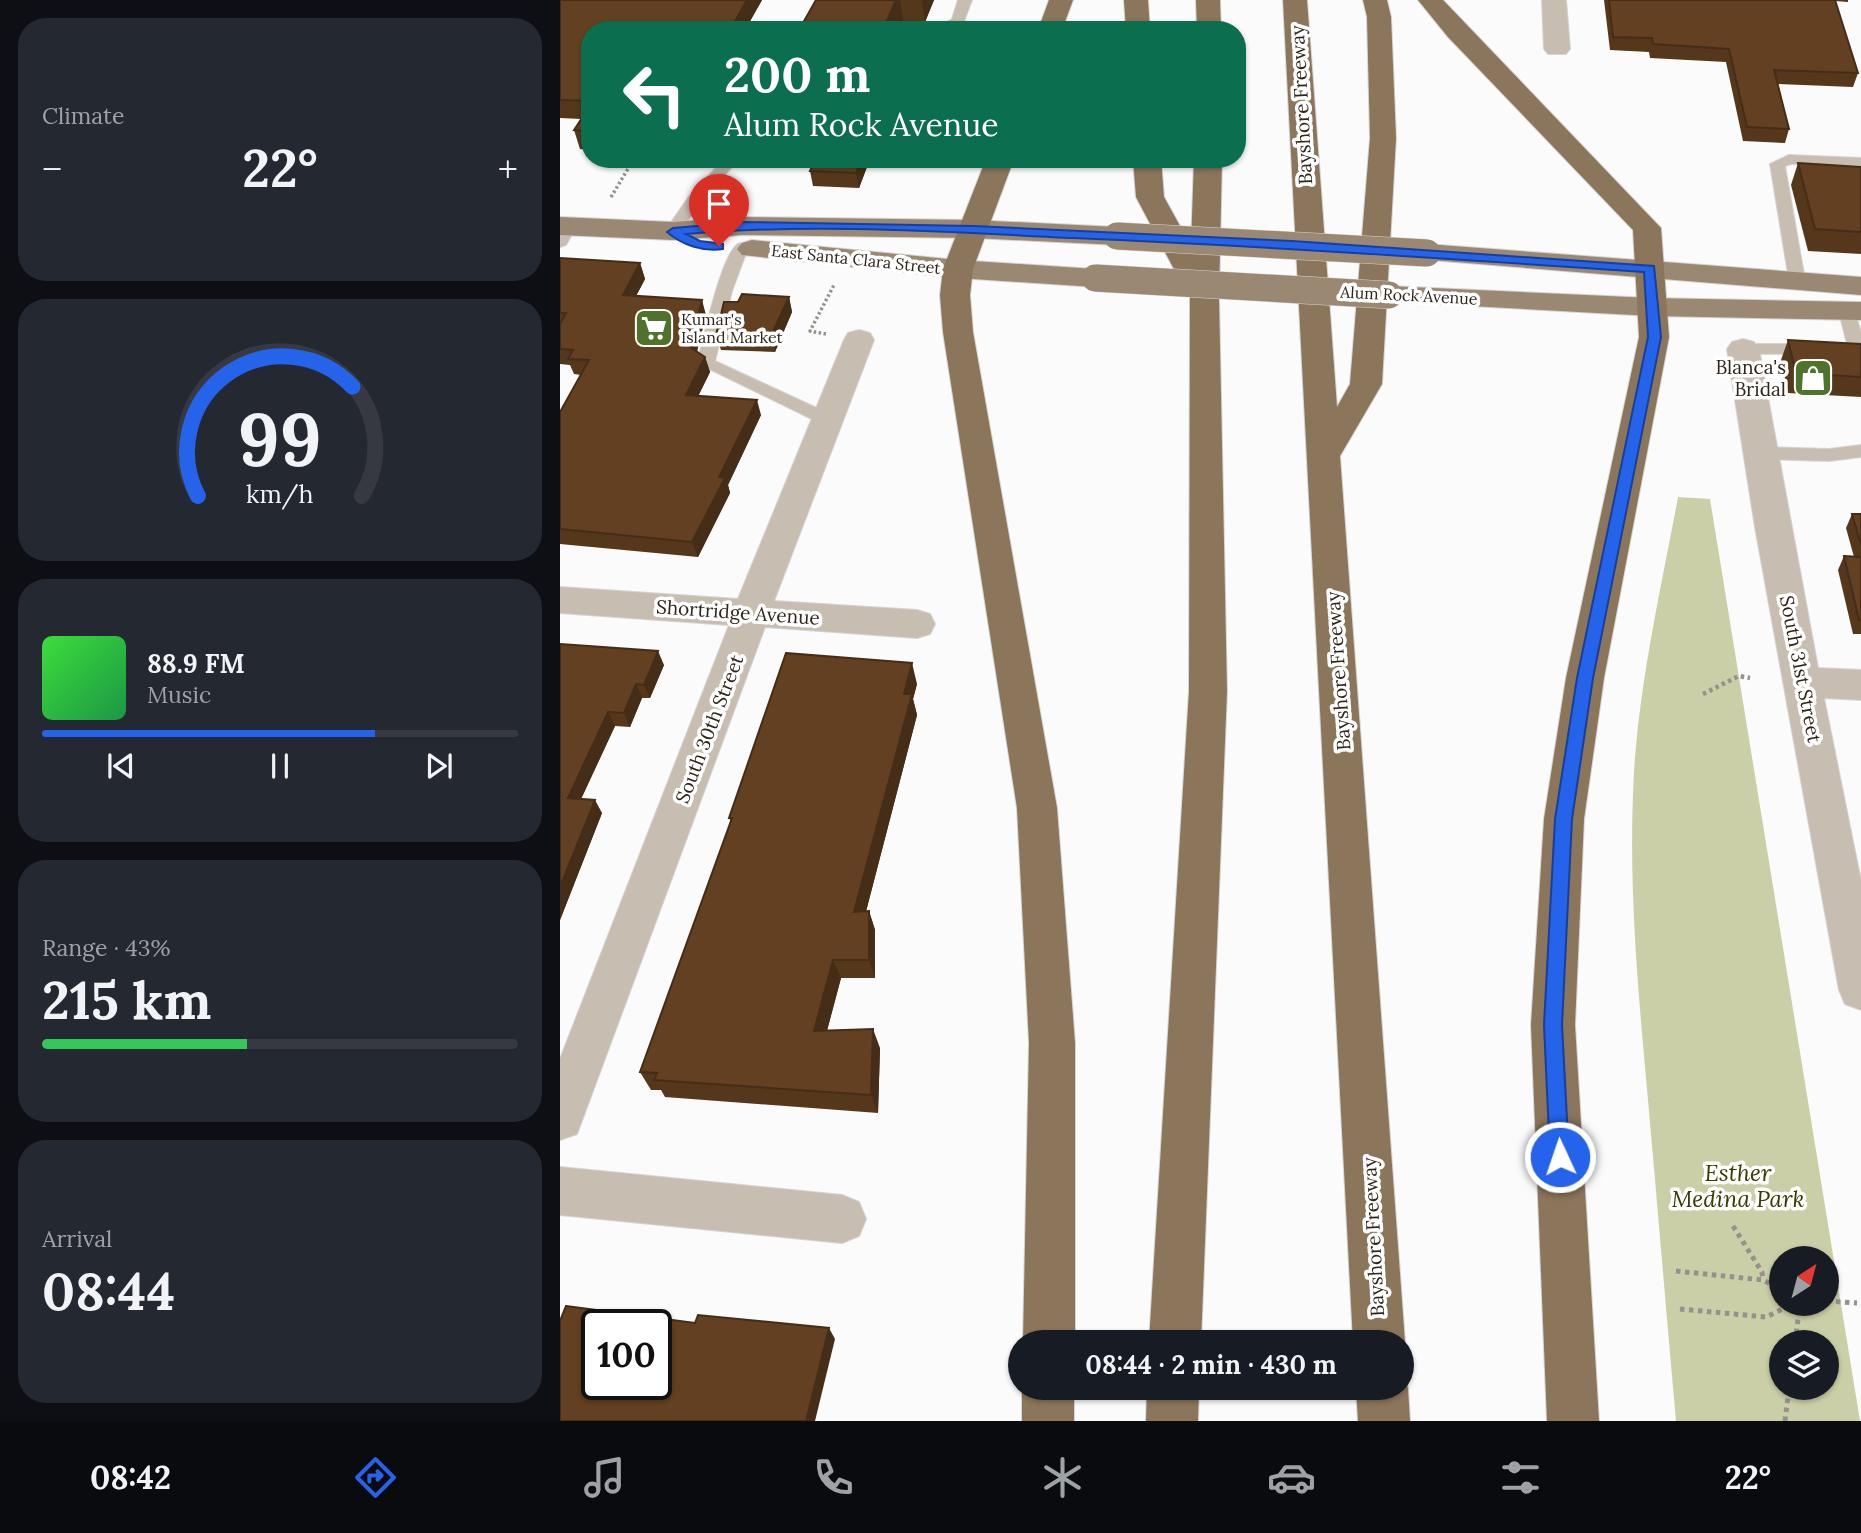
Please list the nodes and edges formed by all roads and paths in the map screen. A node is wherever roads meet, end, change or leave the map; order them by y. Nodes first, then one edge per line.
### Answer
1 (965, 0) edge
2 (1061, 0) edge
3 (1136, 0) edge
4 (1208, 0) edge
5 (1295, 0) edge
6 (1375, 0) edge
7 (1430, 0) edge
8 (1554, 0) edge
9 (958, 21) edge
10 (1053, 21) edge
11 (1137, 21) edge
12 (1209, 21) edge
13 (1557, 48) dead end
14 (1861, 162) edge
15 (629, 168) edge
16 (724, 168) edge
17 (997, 168) edge
18 (1148, 168) edge
19 (1208, 168) edge
20 (611, 197) dead end
21 (973, 229) junction
22 (563, 232) edge
23 (673, 232) junction
24 (740, 248) junction
25 (958, 269) junction
26 (1797, 280) junction
27 (1861, 286) edge
28 (1651, 288) junction
29 (1204, 298) junction
30 (1854, 312) edge
31 (859, 340) dead end
32 (1743, 349) joint
33 (828, 420) junction
34 (1861, 451) edge
35 (1762, 453) junction
36 (1322, 459) junction
37 (560, 600) edge
38 (751, 612) junction
39 (917, 624) dead end
40 (1750, 678) dead end
41 (1804, 682) junction
42 (1861, 685) edge
43 (1703, 694) dead end
44 (1861, 990) edge
45 (560, 1118) edge
46 (560, 1191) edge
47 (842, 1219) dead end
48 (1733, 1226) dead end
49 (1676, 1271) dead end
50 (1763, 1280) junction
51 (1769, 1283) edge
52 (1839, 1302) edge
53 (1857, 1303) dead end
54 (1680, 1310) dead end
55 (1769, 1316) edge
56 (1049, 1330) edge
57 (1176, 1330) edge
58 (1378, 1330) edge
59 (1048, 1400) edge
60 (1173, 1400) edge
61 (1383, 1400) edge
62 (1788, 1400) edge
63 (1048, 1421) edge
64 (1172, 1421) edge
65 (1384, 1421) edge
66 (1573, 1421) edge
67 (1785, 1421) edge

1 - 9 lane
2 - 10 highway
3 - 11 highway
4 - 12 highway
5 - 36 highway, Bayshore Freeway
6 - 36 highway
7 - 28 highway
8 - 13 street
14 - 26 lane
15 - 20 path
16 - 23 lane
17 - 21 highway
18 - 29 highway
19 - 29 highway
21 - 23 main road, East Santa Clara Street
21 - 25 highway
21 - 28 main road, Alum Rock Avenue, bridge
22 - 23 main road, East Santa Clara Street
23 - 24 main road, East Santa Clara Street
24 - 25 main road, East Santa Clara Street
24 - 33 lane
25 - 28 main road, Alum Rock Avenue, bridge
25 - 56 highway
26 - 27 main road, Alum Rock Avenue
26 - 28 main road, Alum Rock Avenue
28 - 30 main road, Alum Rock Avenue
28 - 66 highway
29 - 57 highway
30 - 32 lane
31 - 33 street, South 30th Street
32 - 35 street, South 31st Street
33 - 38 street, South 30th Street
34 - 35 lane
35 - 41 street, South 31st Street
36 - 58 highway, Bayshore Freeway
37 - 38 street, Shortridge Avenue
38 - 39 street, Shortridge Avenue
38 - 45 street, South 30th Street
40 - 43 path
41 - 42 street
41 - 44 street, South 31st Street
46 - 47 street
48 - 50 path
49 - 50 path
50 - 51 path
52 - 53 path
54 - 55 path
59 - 63 highway
60 - 64 highway
61 - 65 highway
62 - 67 path

